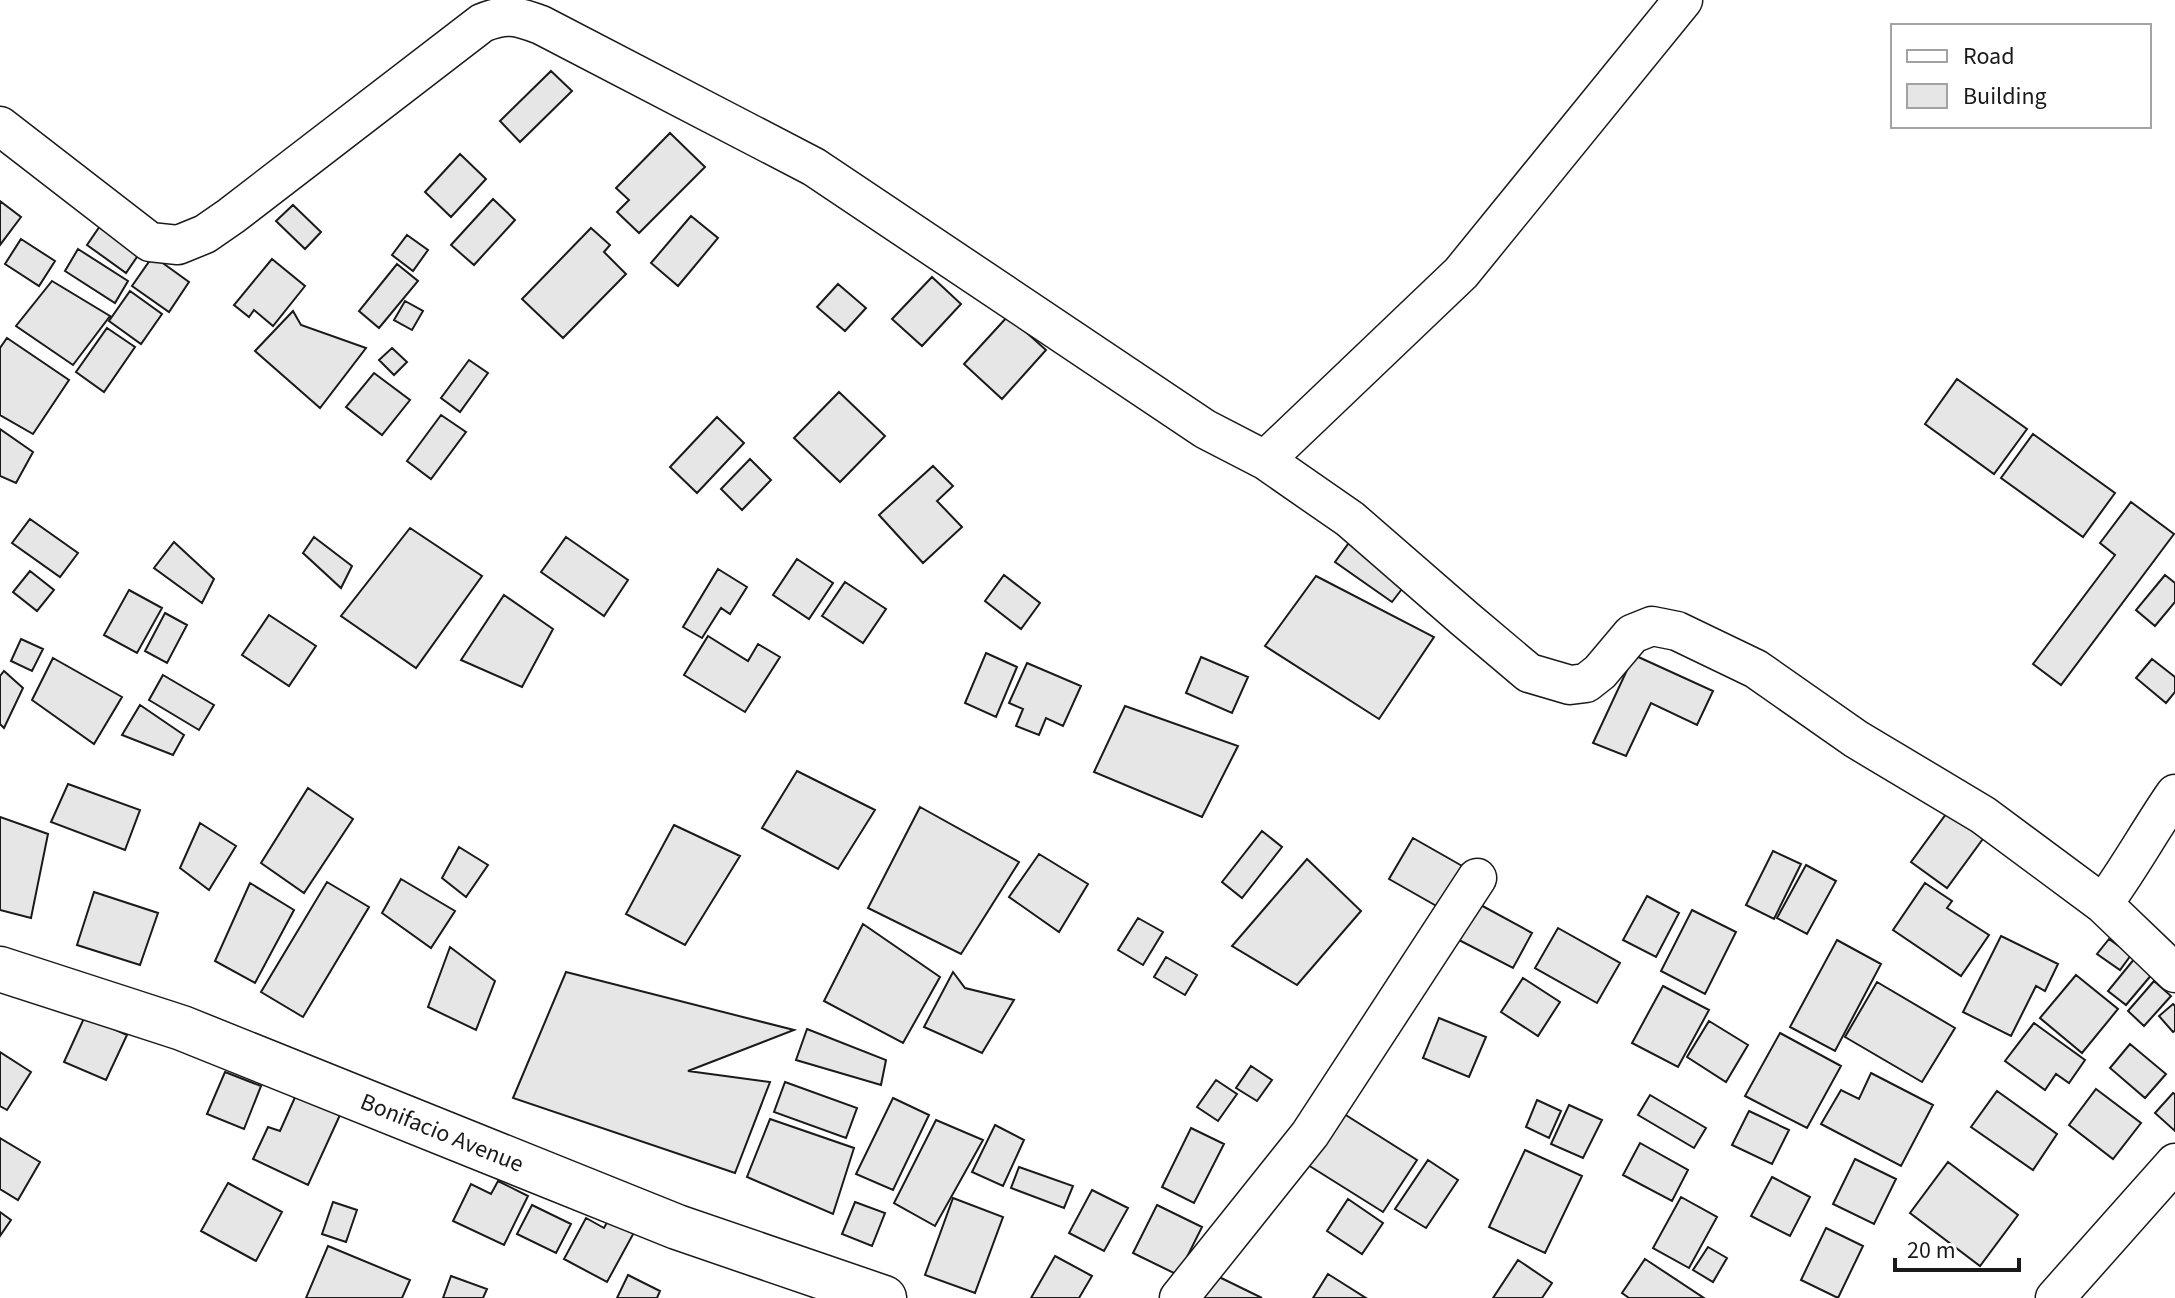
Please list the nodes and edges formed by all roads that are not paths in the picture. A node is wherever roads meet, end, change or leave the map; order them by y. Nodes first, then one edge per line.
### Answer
1 (1683, 0) edge
2 (0, 126) edge
3 (1265, 460) junction
4 (2175, 794) edge
5 (1477, 878) dead end
6 (2103, 904) junction
7 (0, 969) edge
8 (2175, 973) edge
9 (2175, 1163) edge
10 (884, 1298) edge
11 (1179, 1298) edge
12 (2055, 1298) edge

1 - 3 street
2 - 3 street
3 - 6 street
4 - 6 street
5 - 11 street
6 - 8 street
7 - 10 street, Bonifacio Avenue
9 - 12 street

